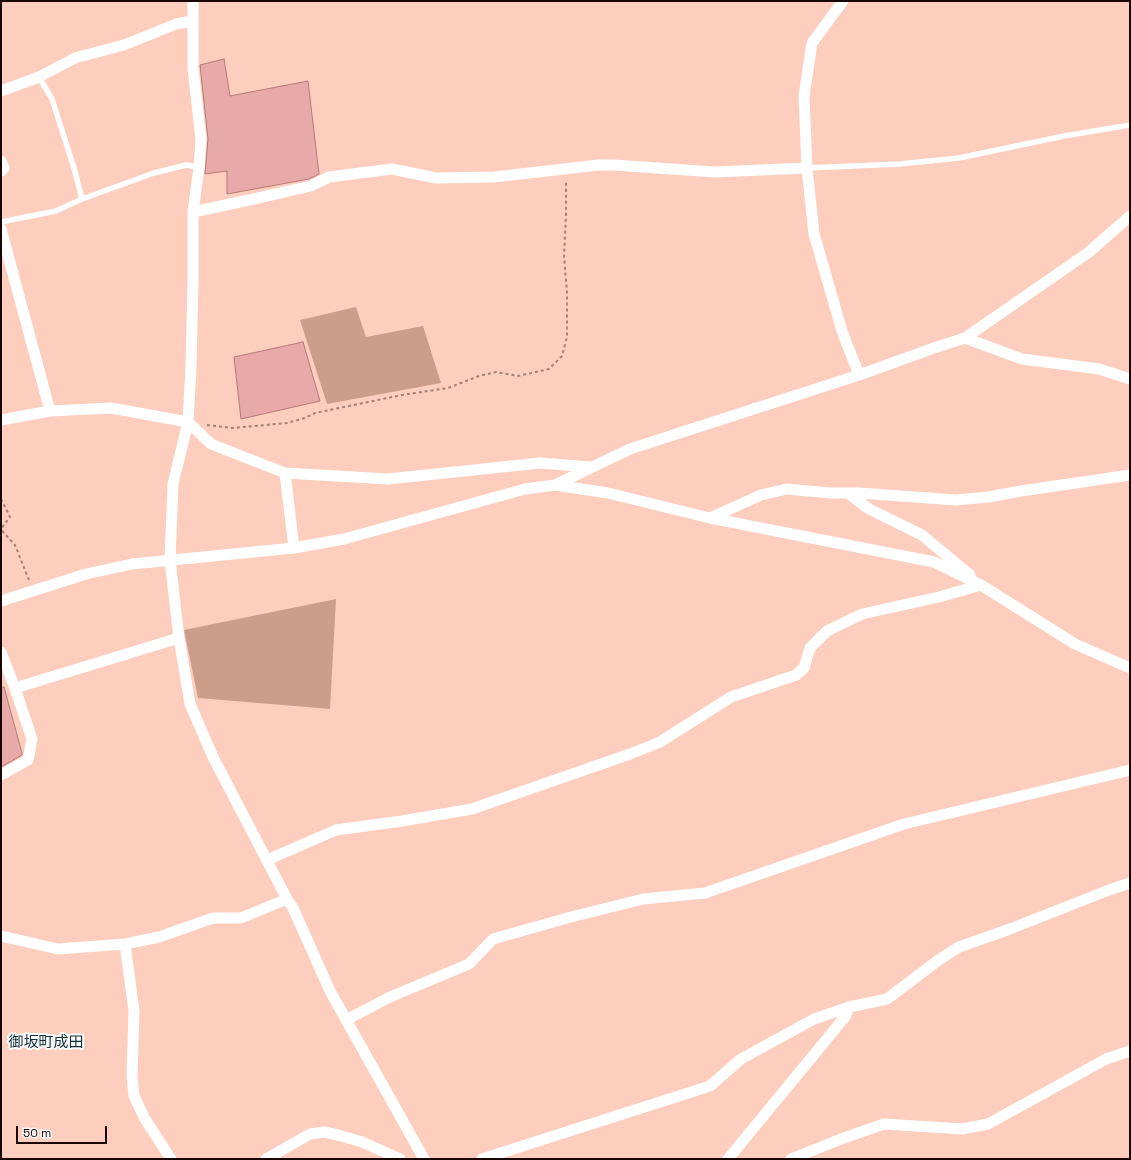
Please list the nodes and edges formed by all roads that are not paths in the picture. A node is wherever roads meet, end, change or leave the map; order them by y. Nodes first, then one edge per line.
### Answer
1 (193, 1) edge
2 (842, 1) edge
3 (192, 21) junction
4 (39, 77) junction
5 (1, 91) edge
6 (1130, 125) edge
7 (1, 161) edge
8 (199, 167) junction
9 (807, 168) junction
10 (1, 171) edge
11 (82, 199) junction
12 (193, 212) junction
13 (1130, 216) edge
14 (1, 222) edge
15 (1, 229) edge
16 (965, 338) junction
17 (859, 375) junction
18 (1130, 379) edge
19 (50, 411) junction
20 (1, 420) edge
21 (188, 422) junction
22 (593, 467) junction
23 (285, 473) junction
24 (1130, 475) edge
25 (555, 485) junction
26 (849, 494) junction
27 (710, 518) junction
28 (294, 548) junction
29 (170, 560) junction
30 (981, 585) junction
31 (1, 601) edge
32 (179, 638) junction
33 (1, 652) edge
34 (1130, 668) edge
35 (15, 688) junction
36 (1130, 770) edge
37 (1, 776) edge
38 (267, 860) junction
39 (1130, 883) edge
40 (287, 899) junction
41 (1, 936) edge
42 (125, 944) junction
43 (849, 1007) junction
44 (346, 1020) junction
45 (1130, 1051) edge
46 (171, 1159) edge
47 (266, 1159) edge
48 (400, 1159) edge
49 (424, 1159) edge
50 (482, 1159) edge
51 (728, 1159) edge
52 (791, 1159) edge

1 - 3 street
2 - 9 street
3 - 4 street
3 - 8 street
4 - 5 street
4 - 11 lane
6 - 9 lane
7 - 10 street
8 - 11 lane
8 - 12 street
9 - 12 street
9 - 17 street
11 - 14 lane
12 - 21 street
13 - 16 street
15 - 19 street
16 - 17 street
16 - 18 street
17 - 22 street
19 - 20 street
19 - 21 street
21 - 23 street
21 - 29 street
22 - 23 street
22 - 25 street
23 - 28 street
24 - 26 street
25 - 27 street
25 - 28 street
26 - 27 street
26 - 30 street
27 - 30 street
28 - 29 street
29 - 31 street
29 - 32 street
30 - 34 street
30 - 38 street
32 - 35 street
32 - 38 street
33 - 35 street
35 - 37 street
36 - 44 street
38 - 40 street
39 - 43 street
40 - 42 street
40 - 44 street
41 - 42 street
42 - 46 street
43 - 50 street
43 - 51 street
44 - 49 street
45 - 52 street
47 - 48 street

